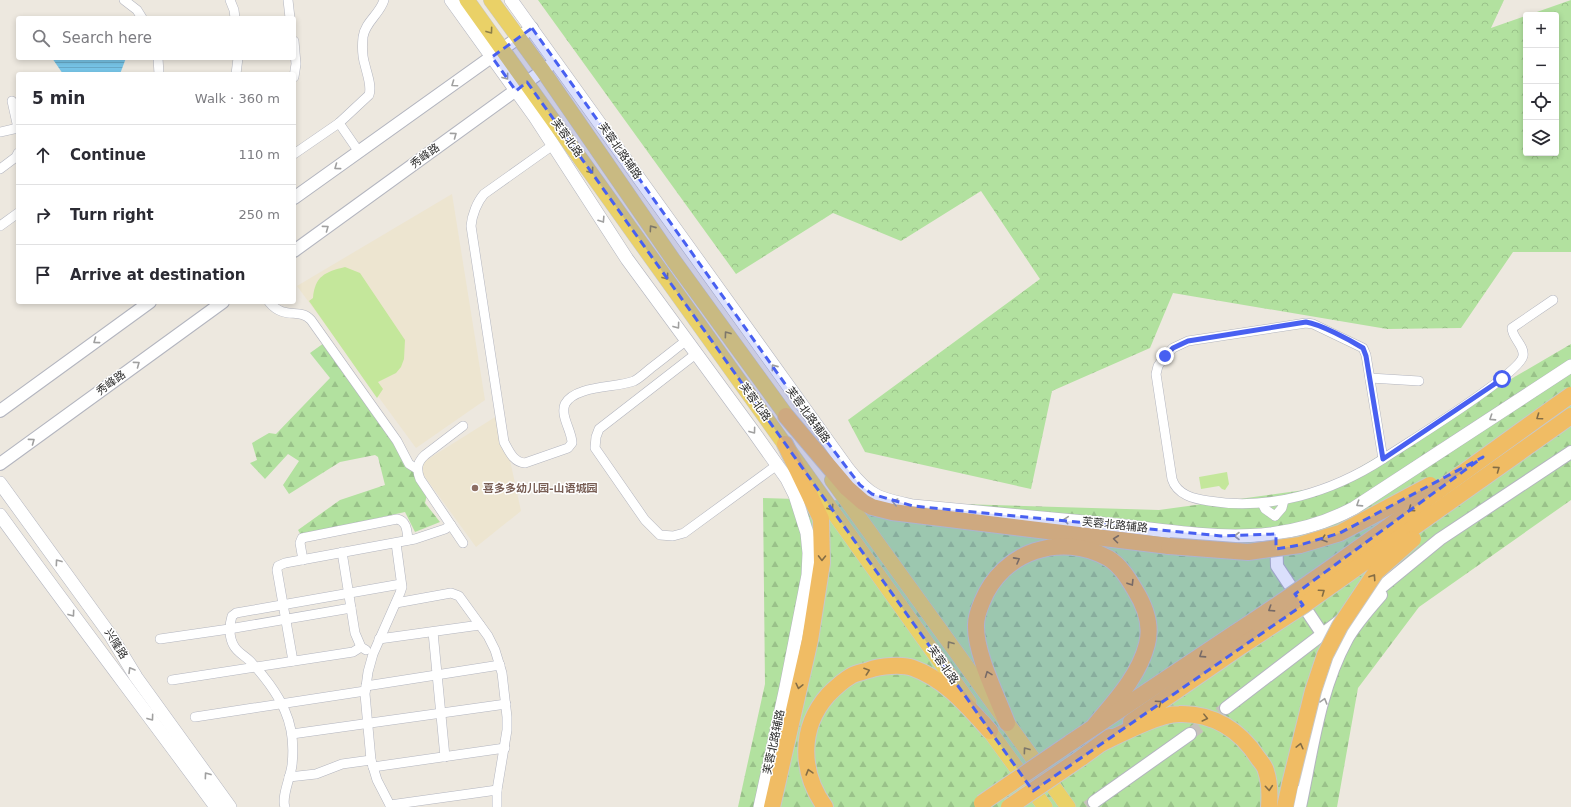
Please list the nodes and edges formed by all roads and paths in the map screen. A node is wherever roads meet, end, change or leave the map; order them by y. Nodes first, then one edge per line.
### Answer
1 (124, 0) edge
2 (230, 0) edge
3 (288, 0) edge
4 (384, 0) edge
5 (451, 0) edge
6 (467, 0) edge
7 (491, 0) edge
8 (511, 0) edge
9 (141, 16) edge
10 (235, 16) edge
11 (290, 16) edge
12 (532, 28) junction
13 (519, 38) junction
14 (498, 53) junction
15 (158, 60) edge
16 (238, 60) edge
17 (296, 60) edge
18 (555, 61) junction
19 (542, 71) junction
20 (159, 72) edge
21 (236, 72) edge
22 (295, 72) edge
23 (522, 86) junction
24 (12, 101) dead end
25 (16, 119) edge
26 (339, 123) junction
27 (16, 128) edge
28 (0, 132) edge
29 (553, 145) junction
30 (359, 152) junction
31 (296, 153) edge
32 (16, 156) edge
33 (0, 169) edge
34 (296, 197) edge
35 (16, 214) edge
36 (0, 226) edge
37 (296, 250) edge
38 (1553, 300) dead end
39 (147, 304) edge
40 (220, 304) edge
41 (271, 304) edge
42 (687, 340) junction
43 (697, 353) junction
44 (1571, 366) edge
45 (1370, 378) junction
46 (1419, 381) dead end
47 (1571, 395) edge
48 (0, 411) edge
49 (786, 416) junction
50 (1571, 416) edge
51 (462, 426) dead end
52 (785, 444) junction
53 (1571, 452) edge
54 (1483, 457) junction
55 (1383, 459) junction
56 (0, 464) edge
57 (777, 465) junction
58 (417, 469) junction
59 (0, 482) edge
60 (1472, 487) junction
61 (1284, 500) junction
62 (1262, 503) junction
63 (0, 515) edge
64 (1275, 516) junction
65 (451, 524) junction
66 (1276, 534) junction
67 (1440, 539) junction
68 (408, 540) junction
69 (396, 543) junction
70 (463, 543) dead end
71 (342, 552) junction
72 (303, 560) junction
73 (402, 584) junction
74 (349, 593) junction
75 (396, 603) junction
76 (284, 605) junction
77 (351, 608) junction
78 (286, 620) junction
79 (480, 625) junction
80 (229, 629) junction
81 (433, 632) junction
82 (1323, 635) junction
83 (160, 639) dead end
84 (1239, 639) junction
85 (379, 640) junction
86 (361, 647) junction
87 (373, 654) junction
88 (293, 661) junction
89 (500, 665) junction
90 (255, 666) junction
91 (436, 675) junction
92 (172, 680) dead end
93 (366, 688) junction
94 (281, 704) junction
95 (506, 704) junction
96 (1226, 708) tunnel mouth
97 (441, 712) junction
98 (195, 717) dead end
99 (367, 722) junction
100 (1007, 723) junction
101 (1095, 725) junction
102 (990, 731) junction
103 (292, 734) junction
104 (1190, 734) tunnel mouth
105 (1102, 743) junction
106 (505, 748) junction
107 (445, 757) junction
108 (372, 764) junction
109 (289, 777) junction
110 (497, 790) junction
111 (1094, 802) tunnel mouth
112 (979, 805) edge
113 (1044, 805) edge
114 (391, 806) edge
115 (766, 806) edge
116 (216, 807) edge
117 (230, 807) edge
118 (285, 807) edge
119 (497, 807) edge
120 (825, 807) edge
121 (1010, 807) edge
122 (1068, 807) edge
123 (1269, 807) edge
124 (1285, 807) edge
125 (1300, 807) edge

1 - 9 street
2 - 10 street
3 - 11 street
4 - 26 street
5 - 14 main road
6 -> 14 main road, 芙蓉北路
7 - 13 main road, 芙蓉北路
8 - 12 main road, 芙蓉北路辅路
12 - 13 street
12 - 18 main road, 芙蓉北路辅路
13 - 14 street
13 - 19 main road, 芙蓉北路
14 -> 23 main road, 芙蓉北路
14 -> 30 street
15 - 20 street
16 - 21 street
17 - 22 street
18 - 19 street, 秀峰路
66 -> 18 main road, 芙蓉北路辅路
19 - 23 street, 秀峰路
49 -> 19 main road, 芙蓉北路
23 - 29 main road, 芙蓉北路辅路
37 -> 23 street, 秀峰路
23 -> 52 main road, 芙蓉北路
24 - 25 street
26 - 30 street
26 - 31 street
27 - 28 street
29 -> 42 main road, 芙蓉北路辅路
29 - 42 street
30 -> 34 street
32 - 33 street
35 - 36 street
38 - 55 street
39 -> 48 street
56 -> 40 street, 秀峰路
41 - 58 street
42 - 43 main road, 芙蓉北路辅路
43 -> 57 main road, 芙蓉北路辅路
43 - 57 street
44 -> 66 main road, 芙蓉北路辅路
45 - 46 street
45 - 55 street
45 - 62 street
47 -> 54 highway, bridge
54 -> 49 highway, bridge
100 -> 49 main road, 芙蓉北路
60 -> 50 highway, bridge
51 - 58 street
52 -> 102 main road, 芙蓉北路
52 -> 115 highway
53 - 67 street
54 -> 84 highway, bridge
55 - 61 street
57 - 115 main road, 芙蓉北路辅路
58 - 65 street
117 -> 59 main road, 兴隆路
84 -> 60 highway, bridge
124 -> 60 highway, bridge
61 - 62 street
61 - 64 street
62 - 64 street
63 -> 116 main road, 兴隆路
64 - 66 street
65 - 68 street
65 - 70 street
66 - 82 street
67 - 82 street
125 -> 67 street
68 - 69 street
68 - 72 street
69 - 71 street
69 - 73 street
71 - 72 street
71 - 74 street
72 - 76 street
73 - 74 street
73 - 75 street
74 - 76 street
74 - 77 street
75 - 79 street
75 - 85 street
76 - 78 street
76 - 80 street
77 - 78 street
77 - 86 street
78 - 80 street
78 - 88 street
79 - 81 street
79 - 89 street
80 - 83 street
80 - 90 street
81 - 85 street
81 - 91 street
82 - 96 street
84 -> 101 highway
105 -> 84 highway
85 - 87 street
86 - 87 street
86 - 88 street
87 - 93 street
88 - 90 street
89 - 91 street
89 - 95 street
90 - 92 street
90 - 94 street
91 - 93 street
91 - 97 street
93 - 94 street
93 - 99 street
94 - 98 street
94 - 103 street
95 - 97 street
95 - 106 street
97 - 99 street
97 - 107 street
99 - 103 street
99 - 108 street
100 -> 101 highway
122 -> 100 main road, 芙蓉北路
101 - 112 highway, bridge
102 - 113 main road, 芙蓉北路
120 -> 102 highway
103 - 109 street
104 - 111 street
105 - 121 highway, bridge
105 -> 123 highway
106 - 107 street
106 - 110 street
107 - 108 street
108 - 109 street
108 - 114 street
109 - 118 street
110 - 114 street
110 - 119 street

